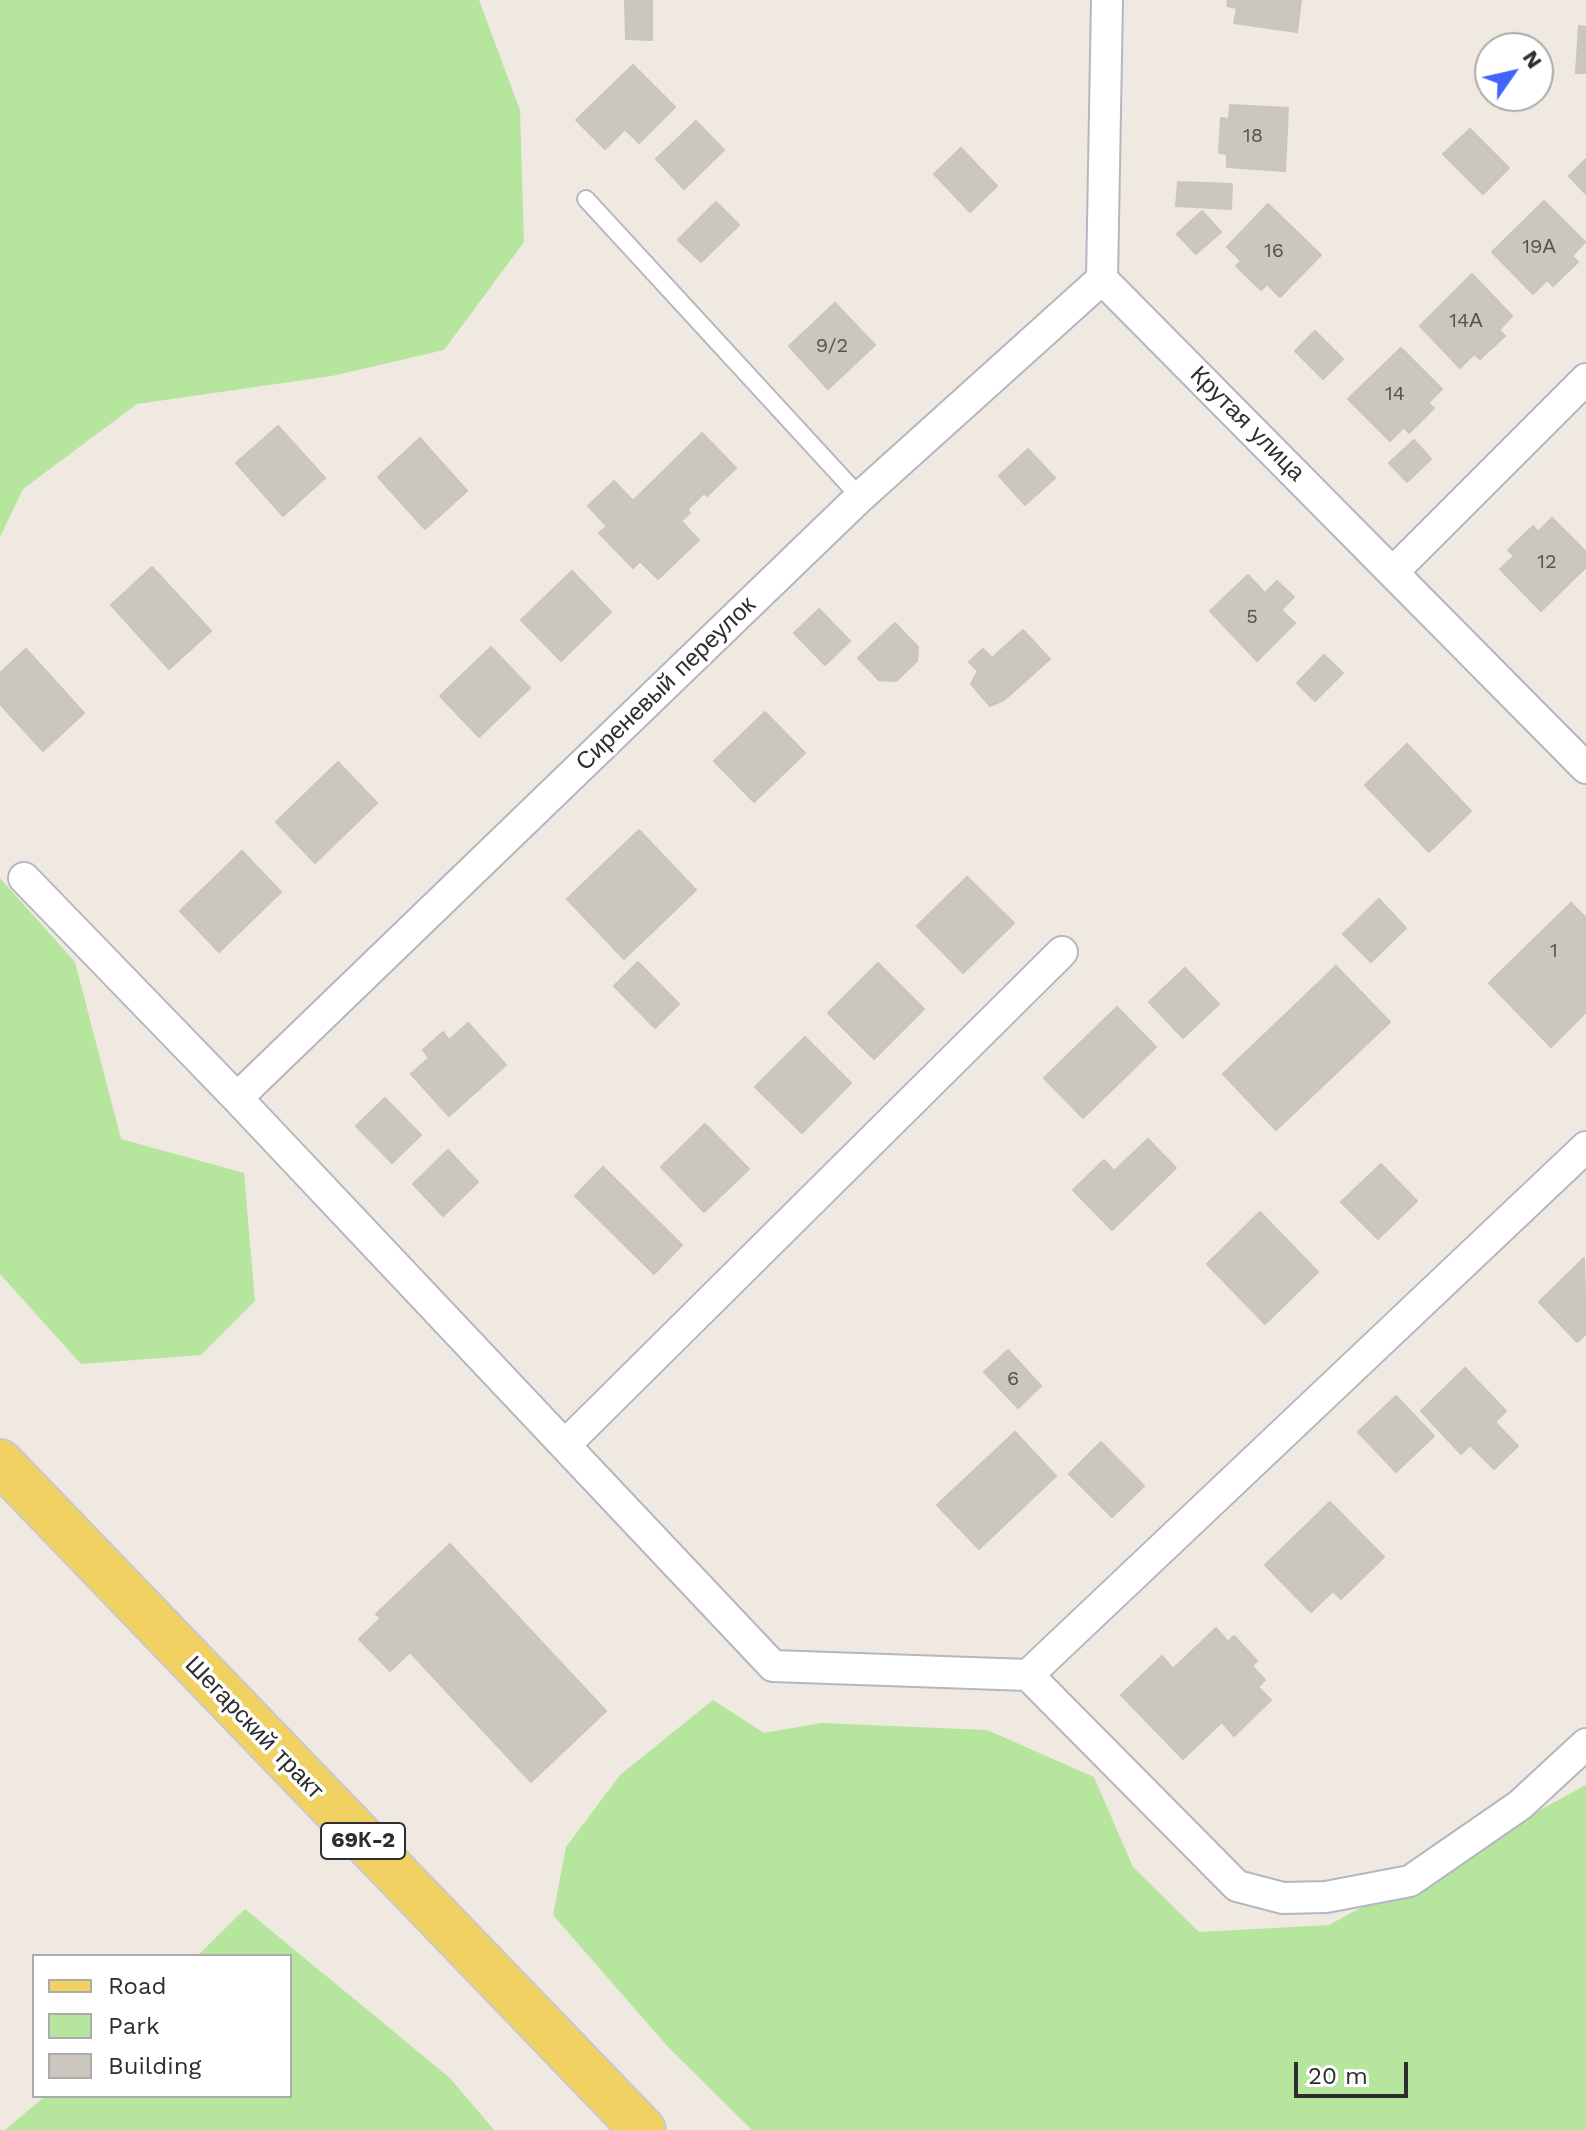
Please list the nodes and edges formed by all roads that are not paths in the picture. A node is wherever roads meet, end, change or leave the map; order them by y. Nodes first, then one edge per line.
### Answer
1 (1107, 0) edge
2 (586, 199) dead end
3 (1102, 279) junction
4 (1586, 379) edge
5 (860, 497) junction
6 (1394, 571) junction
7 (1586, 768) edge
8 (24, 878) dead end
9 (1062, 952) dead end
10 (237, 1098) junction
11 (1586, 1147) edge
12 (565, 1445) junction
13 (0, 1462) edge
14 (1028, 1675) junction
15 (1586, 1744) edge
16 (643, 2130) edge

1 - 3 street
2 - 5 lane
3 - 5 street, Сиреневый переулок
3 - 6 street, Крутая улица
4 - 6 street
5 - 10 street, Сиреневый переулок
6 - 7 street, Крутая улица
8 - 10 street
9 - 12 street
10 - 12 street
11 - 14 street
12 - 14 street
13 - 16 main road, Шегарский тракт / 69К-2
14 - 15 street

